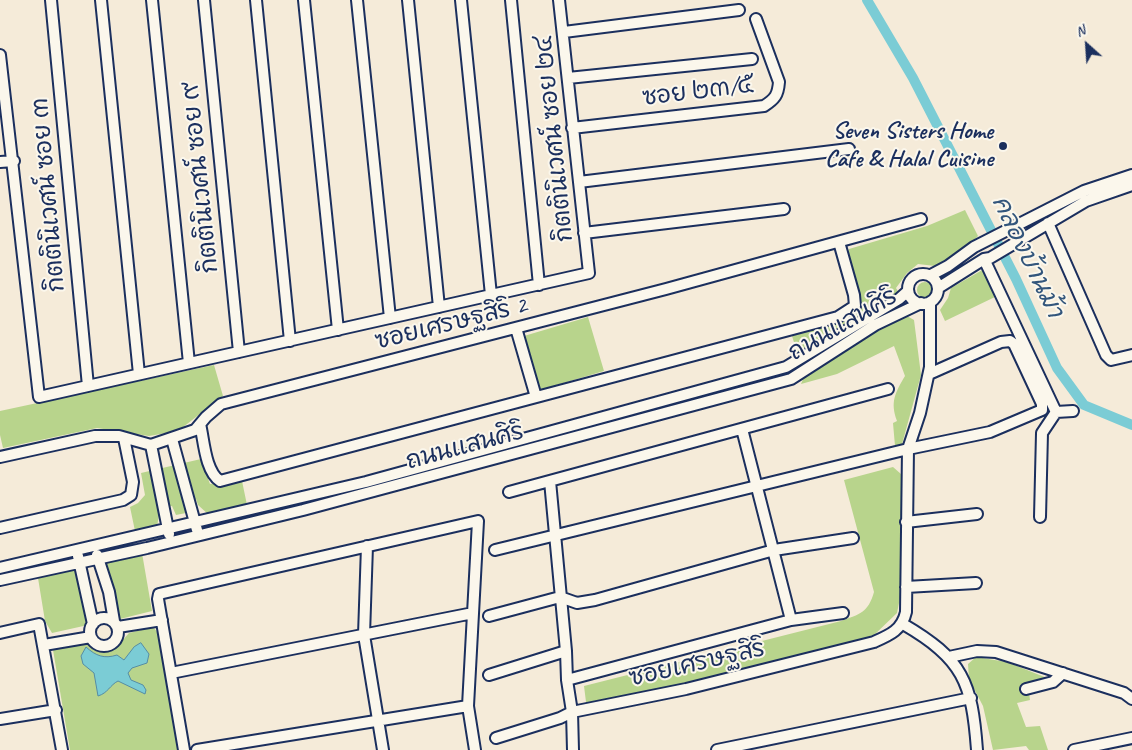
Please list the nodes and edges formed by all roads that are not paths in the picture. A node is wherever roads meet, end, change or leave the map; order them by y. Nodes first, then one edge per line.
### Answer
1 (51, 0) edge
2 (101, 0) edge
3 (152, 0) edge
4 (204, 0) edge
5 (256, 0) edge
6 (304, 0) edge
7 (358, 0) edge
8 (408, 0) edge
9 (461, 0) edge
10 (511, 0) edge
11 (559, 0) edge
12 (739, 10) dead end
13 (756, 19) dead end
14 (564, 32) junction
15 (0, 55) edge
16 (752, 58) dead end
17 (568, 78) junction
18 (572, 128) junction
19 (849, 149) dead end
20 (14, 160) junction
21 (0, 162) edge
22 (1129, 181) edge
23 (579, 182) junction
24 (784, 209) dead end
25 (921, 219) dead end
26 (1048, 223) junction
27 (584, 233) junction
28 (839, 242) junction
29 (987, 258) junction
30 (931, 276) junction
31 (539, 284) junction
32 (938, 288) junction
33 (908, 290) junction
34 (490, 295) junction
35 (926, 302) junction
36 (439, 307) junction
37 (390, 318) junction
38 (516, 328) junction
39 (338, 330) junction
40 (290, 340) junction
41 (838, 343) junction
42 (239, 352) junction
43 (1132, 355) edge
44 (190, 363) junction
45 (139, 374) junction
46 (929, 374) junction
47 (754, 376) junction
48 (88, 386) junction
49 (756, 388) junction
50 (888, 389) dead end
51 (536, 397) junction
52 (1073, 411) dead end
53 (1056, 412) junction
54 (200, 424) junction
55 (576, 425) junction
56 (742, 428) junction
57 (579, 437) junction
58 (124, 438) junction
59 (172, 439) junction
60 (151, 444) junction
61 (908, 449) junction
62 (0, 457) edge
63 (393, 474) junction
64 (550, 481) junction
65 (396, 486) junction
66 (756, 488) junction
67 (508, 492) dead end
68 (303, 497) junction
69 (306, 510) junction
70 (977, 514) dead end
71 (1040, 517) dead end
72 (906, 522) junction
73 (196, 523) junction
74 (0, 528) edge
75 (168, 530) junction
76 (199, 536) junction
77 (554, 537) junction
78 (853, 538) dead end
79 (171, 543) junction
80 (94, 546) junction
81 (367, 546) junction
82 (77, 550) junction
83 (495, 550) dead end
84 (774, 550) junction
85 (98, 559) junction
86 (79, 563) junction
87 (0, 568) edge
88 (0, 580) edge
89 (976, 583) dead end
90 (906, 587) junction
91 (560, 597) junction
92 (843, 612) dead end
93 (473, 613) junction
94 (490, 616) dead end
95 (162, 620) junction
96 (791, 620) junction
97 (93, 624) junction
98 (116, 624) junction
99 (903, 624) junction
100 (0, 633) edge
101 (364, 635) junction
102 (91, 637) junction
103 (44, 645) junction
104 (566, 651) junction
105 (949, 657) junction
106 (171, 673) junction
107 (1062, 673) junction
108 (489, 675) dead end
109 (567, 680) junction
110 (1026, 688) dead end
111 (971, 698) junction
112 (1132, 699) edge
113 (468, 706) junction
114 (56, 710) junction
115 (572, 712) junction
116 (0, 719) edge
117 (378, 720) junction
118 (496, 738) dead end
119 (1132, 738) edge
120 (62, 750) edge
121 (184, 750) edge
122 (196, 750) edge
123 (383, 750) edge
124 (476, 750) edge
125 (573, 750) edge
126 (717, 750) edge
127 (976, 750) edge
128 (1074, 750) edge

1 - 48 street, กิตตินิเวศน์ ซอย ๓
2 - 45 street
3 - 44 street
4 - 42 street, กิตตินิเวศน์ ซอย ๙
5 - 40 street
6 - 39 street
7 - 37 street
8 - 36 street
9 - 34 street
10 - 31 street
11 - 14 street, กิตตินิเวศน์ ซอย ๒๔
12 - 14 street
13 - 18 street, ซอย ๒๓/๕
14 - 17 street, กิตตินิเวศน์ ซอย ๒๔
15 - 20 street
16 - 17 street
17 - 18 street, กิตตินิเวศน์ ซอย ๒๔
18 - 23 street, กิตตินิเวศน์ ซอย ๒๔
19 - 23 street
20 - 21 street
20 - 48 street
22 - 26 street
22 - 30 street
23 - 27 street, กิตตินิเวศน์ ซอย ๒๔
24 - 27 street
25 - 28 street, ซอยเศรษฐสิริ 2
26 - 29 street
26 - 43 street
27 - 31 street, กิตตินิเวศน์ ซอย ๒๔
28 - 38 street, ซอยเศรษฐสิริ 2
28 - 51 street
29 - 32 street
29 - 53 street
30 - 32 street
30 - 33 street
31 - 34 street
32 - 35 street
33 - 35 street
33 - 41 street, ถนนแสนศิริ
34 - 36 street
35 - 41 street, ถนนแสนศิริ
35 - 46 street
36 - 37 street
37 - 39 street
38 - 51 street
38 - 54 street, ซอยเศรษฐสิริ 2
39 - 40 street
40 - 42 street
41 - 47 street, ถนนแสนศิริ
41 - 49 street, ถนนแสนศิริ
42 - 44 street
44 - 45 street
45 - 48 street
46 - 61 street
46 - 61 street
47 - 49 street
47 - 55 street, ถนนแสนศิริ
49 - 57 street, ถนนแสนศิริ
50 - 56 street
51 - 54 street
52 - 53 street
53 - 71 street
54 - 59 street, ซอยเศรษฐสิริ 2
55 - 57 street
55 - 63 street, ถนนแสนศิริ
56 - 64 street
56 - 66 street
57 - 65 street, ถนนแสนศิริ
58 - 60 street, ซอยเศรษฐสิริ 2
58 - 62 street, ซอยเศรษฐสิริ 2
58 - 74 street
59 - 60 street, ซอยเศรษฐสิริ 2
59 - 73 street
60 - 75 street
61 - 66 street
61 - 72 street
63 - 65 street
63 - 68 street, ถนนแสนศิริ
64 - 67 street
64 - 77 street
65 - 69 street, ถนนแสนศิริ
66 - 77 street
66 - 84 street
68 - 69 street
68 - 73 street, ถนนแสนศิริ
69 - 76 street, ถนนแสนศิริ
70 - 72 street
72 - 90 street
73 - 75 street, ถนนแสนศิริ
73 - 76 street
75 - 79 street
75 - 80 street, ถนนแสนศิริ
76 - 79 street, ถนนแสนศิริ
77 - 83 street
77 - 91 street
78 - 84 street
79 - 85 street, ถนนแสนศิริ
80 - 82 street, ถนนแสนศิริ
80 - 85 street
81 - 93 street
81 - 95 street
81 - 101 street
82 - 86 street
82 - 87 street, ถนนแสนศิริ
84 - 91 street
84 - 96 street
85 - 86 street, ถนนแสนศิริ
85 - 98 street
86 - 88 street, ถนนแสนศิริ
86 - 97 street
89 - 90 street
90 - 99 street
91 - 94 street
91 - 104 street
92 - 96 street
93 - 101 street
93 - 113 street
95 - 98 street
95 - 106 street
96 - 109 street
97 - 98 street
97 - 102 street
98 - 102 street
99 - 105 street
99 - 115 street, ซอยเศรษฐสิริ
100 - 103 street
101 - 106 street
101 - 117 street
102 - 103 street
103 - 114 street
104 - 108 street
104 - 109 street
105 - 107 street
105 - 111 street
106 - 121 street
107 - 110 street
107 - 112 street
109 - 115 street
111 - 126 street
111 - 127 street
113 - 117 street
113 - 124 street
114 - 116 street
114 - 120 street
115 - 118 street, ซอยเศรษฐสิริ
115 - 125 street
117 - 122 street
117 - 123 street
119 - 128 street

